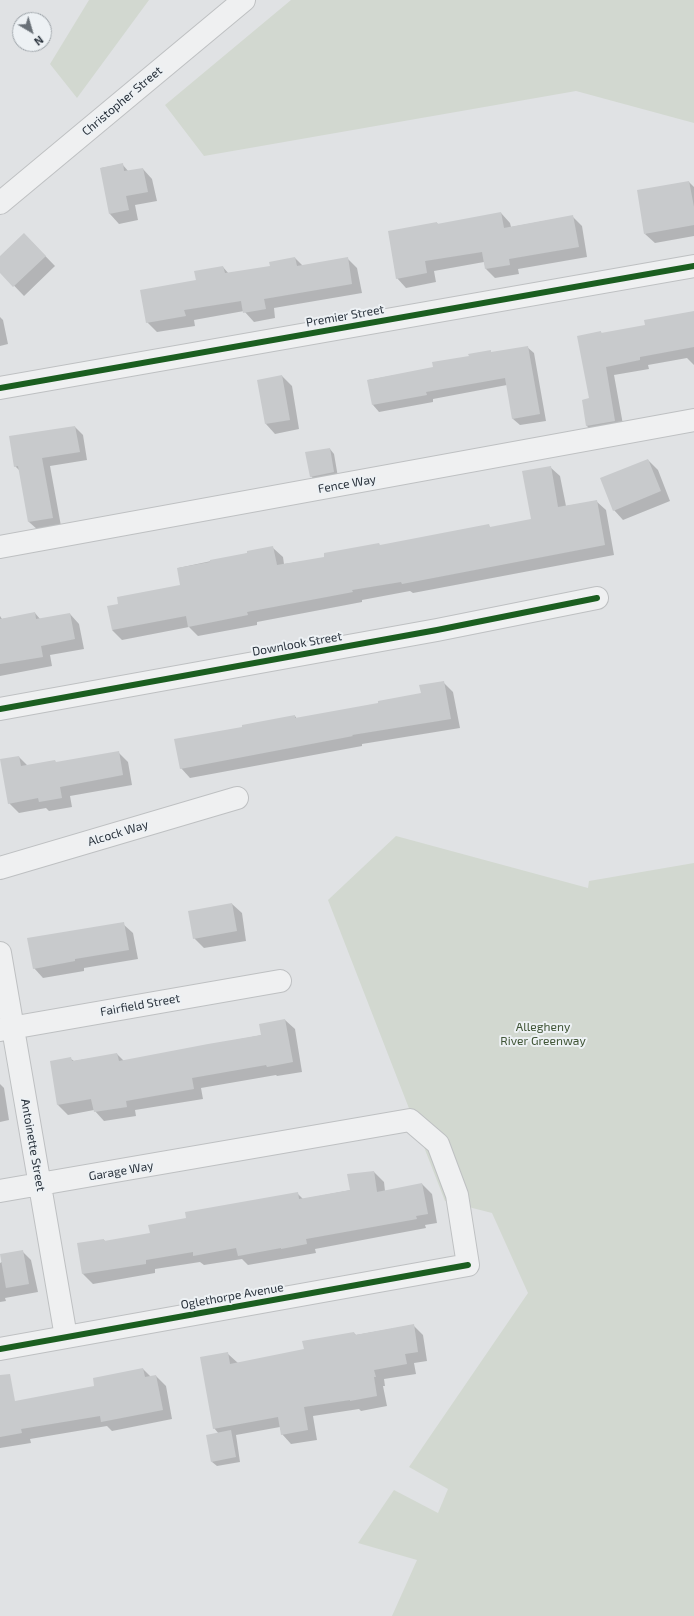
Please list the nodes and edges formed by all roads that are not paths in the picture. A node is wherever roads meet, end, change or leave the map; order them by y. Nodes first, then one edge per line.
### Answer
1 (244, 0) edge
2 (0, 203) edge
3 (694, 266) edge
4 (0, 388) edge
5 (694, 420) edge
6 (0, 547) edge
7 (597, 598) dead end
8 (0, 709) edge
9 (237, 798) dead end
10 (0, 868) edge
11 (0, 953) edge
12 (280, 981) dead end
13 (6, 1029) edge
14 (40, 1185) junction
15 (0, 1192) edge
16 (468, 1266) joint
17 (66, 1337) junction
18 (0, 1349) edge

1 - 2 street, Christopher Street
3 - 4 street, Premier Street
5 - 6 street, Fence Way
7 - 8 street, Downlook Street
9 - 10 street, Alcock Way
11 - 13 street, Antoinette Street
12 - 13 street, Fairfield Street
13 - 14 street, Antoinette Street
14 - 15 street, Garage Way
14 - 16 street, Garage Way
14 - 17 street, Antoinette Street
16 - 17 street, Oglethorpe Avenue
17 - 18 street, Oglethorpe Avenue

